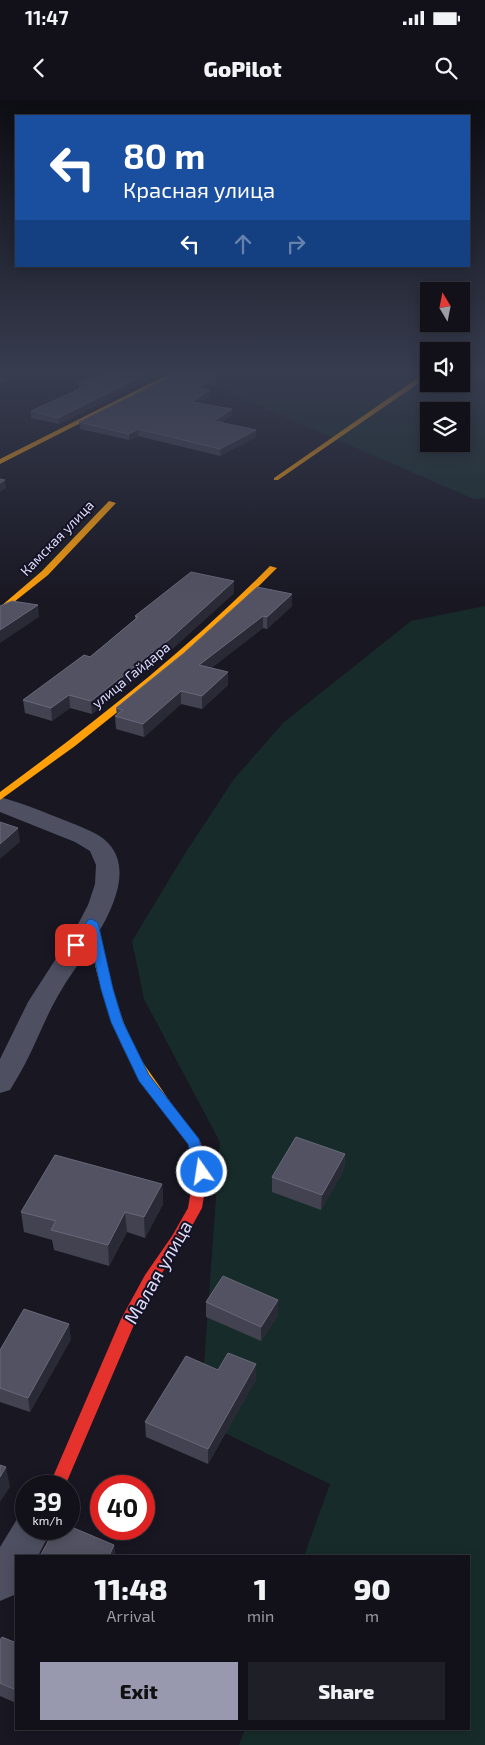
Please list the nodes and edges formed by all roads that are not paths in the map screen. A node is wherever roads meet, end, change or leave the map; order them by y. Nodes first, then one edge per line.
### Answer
1 (24, 450) edge
2 (318, 450) edge
3 (0, 462) edge
4 (276, 479) dead end
5 (112, 503) dead end
6 (273, 568) dead end
7 (0, 611) edge
8 (0, 797) edge
9 (0, 804) edge
10 (92, 923) junction
11 (0, 1083) edge
12 (62, 1475) edge
13 (26, 1540) edge
14 (17, 1555) edge
15 (15, 1558) edge
16 (0, 1582) edge

1 - 3 street
2 - 4 street
5 - 7 street, Камская улица
6 - 8 street, улица Гайдара
9 - 10 street
10 - 11 street
10 - 12 street, Малая улица
13 - 14 street
15 - 16 street

